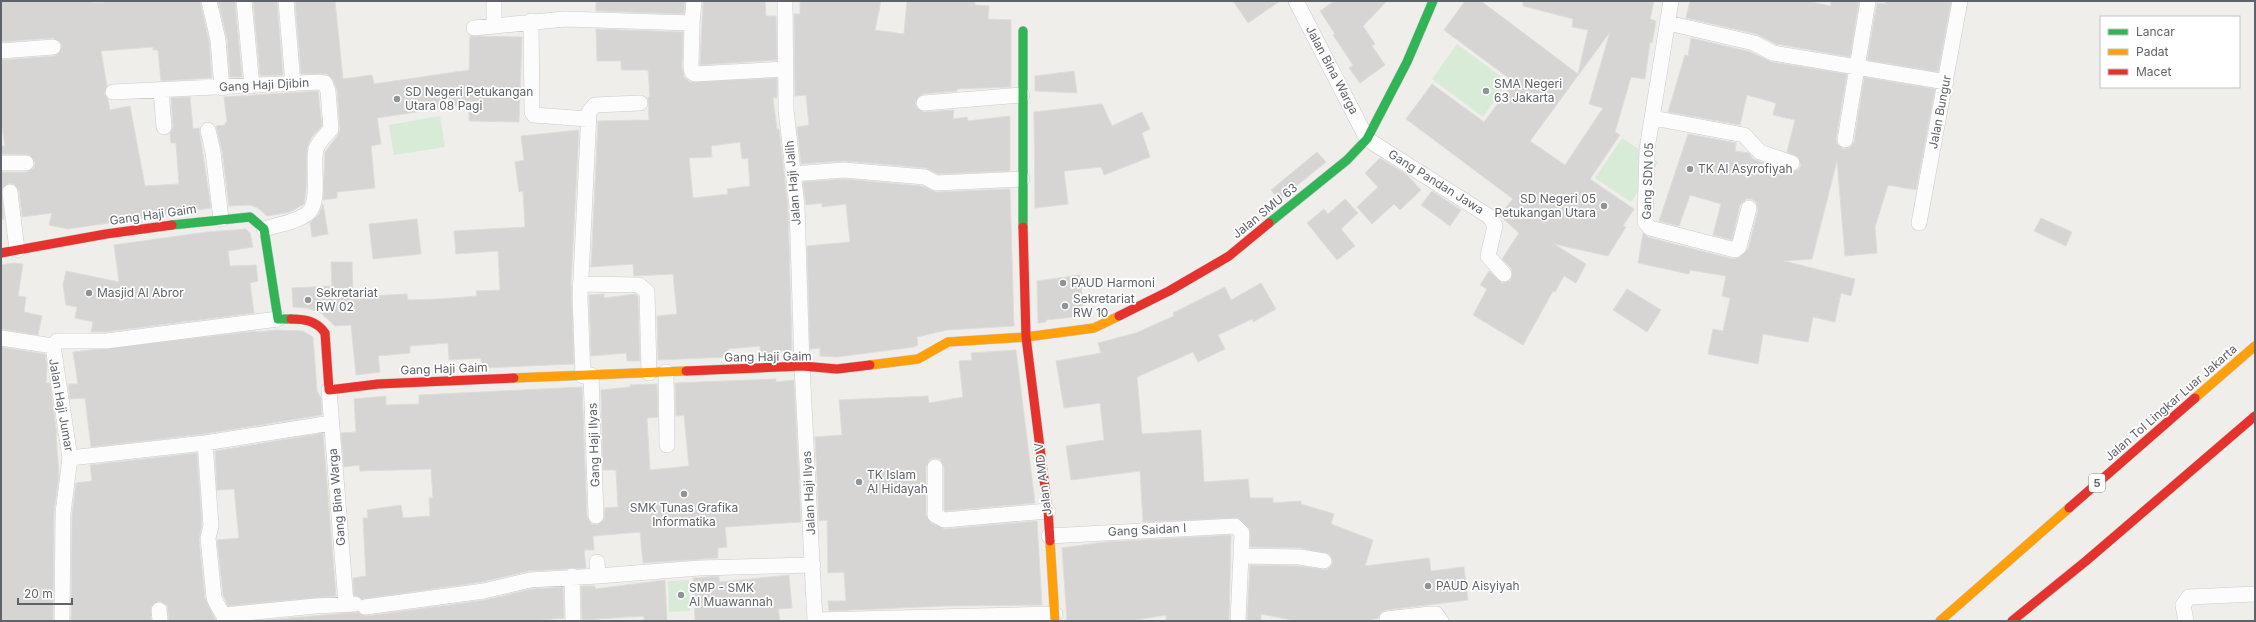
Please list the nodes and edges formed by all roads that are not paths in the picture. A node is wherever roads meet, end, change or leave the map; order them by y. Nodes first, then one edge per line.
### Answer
1 (209, 1) edge
2 (244, 1) edge
3 (286, 1) edge
4 (494, 1) edge
5 (694, 1) edge
6 (785, 1) edge
7 (1296, 1) edge
8 (1433, 1) edge
9 (1671, 1) edge
10 (1868, 1) edge
11 (1960, 1) edge
12 (531, 22) junction
13 (692, 22) junction
14 (1668, 23) junction
15 (494, 25) junction
16 (474, 28) dead end
17 (1023, 31) dead end
18 (53, 47) dead end
19 (1, 51) edge
20 (1858, 68) junction
21 (785, 69) junction
22 (1946, 82) junction
23 (293, 84) junction
24 (252, 86) junction
25 (222, 88) junction
26 (161, 90) junction
27 (113, 92) dead end
28 (1022, 95) junction
29 (640, 104) dead end
30 (924, 104) dead end
31 (1653, 118) junction
32 (588, 119) junction
33 (164, 127) dead end
34 (208, 130) dead end
35 (1367, 139) junction
36 (1845, 140) dead end
37 (1, 163) edge
38 (26, 163) dead end
39 (1792, 163) dead end
40 (793, 174) junction
41 (1022, 179) junction
42 (10, 192) dead end
43 (1748, 208) dead end
44 (221, 218) junction
45 (1919, 223) dead end
46 (264, 229) junction
47 (17, 250) junction
48 (1, 253) edge
49 (1504, 274) dead end
50 (580, 284) junction
51 (278, 319) junction
52 (1026, 337) junction
53 (1, 338) edge
54 (53, 346) junction
55 (2255, 346) edge
56 (802, 366) junction
57 (649, 372) junction
58 (666, 372) junction
59 (587, 375) junction
60 (329, 390) junction
61 (2255, 416) edge
62 (331, 423) junction
63 (205, 443) junction
64 (667, 445) dead end
65 (70, 458) junction
66 (935, 467) dead end
67 (1048, 511) junction
68 (596, 516) dead end
69 (1049, 536) junction
70 (1243, 556) junction
71 (1324, 561) dead end
72 (813, 565) junction
73 (572, 576) junction
74 (2255, 594) edge
75 (346, 603) junction
76 (365, 614) edge
77 (1055, 617) edge
78 (225, 618) edge
79 (1387, 619) dead end
80 (815, 620) edge
81 (62, 621) edge
82 (573, 621) edge
83 (1238, 621) edge
84 (1441, 621) edge
85 (1940, 621) edge
86 (2012, 621) edge
87 (2186, 621) edge

1 - 25 street
2 - 24 street
3 - 23 street
4 - 15 street
5 - 13 street
6 - 21 street, Jalan Haji Jalih
7 - 35 street, Jalan Bina Warga
8 - 35 main road, Jalan SMU 63
9 - 14 street, Gang SDN 05
10 - 20 street
11 - 22 street, Jalan Bungur
12 - 13 street
12 - 15 street
12 - 32 street
13 - 21 street
14 - 20 street
14 - 31 street, Gang SDN 05
15 - 16 street
17 - 28 main road, Jalan AMD V
18 - 19 street
20 - 22 street
20 - 36 street
21 - 40 street, Jalan Haji Jalih
22 - 45 street, Jalan Bungur
23 - 24 street, Gang Haji Djibin
23 - 46 street, Gang Haji Djibin
24 - 25 street, Gang Haji Djibin
25 - 26 street, Gang Haji Djibin
26 - 27 street, Gang Haji Djibin
26 - 33 street
28 - 30 street
28 - 41 main road, Jalan AMD V
29 - 32 street
31 - 39 street
31 - 43 street, Gang SDN 05
32 - 50 street, Gang Haji Ilyas
34 - 44 street
35 - 49 street, Gang Pandan Jawa
35 - 52 main road, Jalan SMU 63
37 - 38 street
40 - 41 street
40 - 56 street, Jalan Haji Jalih
41 - 52 main road, Jalan AMD V
42 - 47 street
44 - 46 main road, Gang Haji Gaim
44 - 47 main road, Gang Haji Gaim
46 - 51 main road
47 - 48 main road, Gang Haji Gaim
50 - 57 street
50 - 59 street, Gang Haji Ilyas
51 - 54 street, Jalan Haji Jumar
51 - 60 main road
52 - 56 main road, Gang Haji Gaim
52 - 67 main road, Jalan AMD V
53 - 54 street
54 - 65 street, Jalan Haji Jumar
55 - 85 main road, Jalan Tol Lingkar Luar Jakarta / 5
56 - 58 main road, Gang Haji Gaim
56 - 72 street, Jalan Haji Ilyas
57 - 58 main road, Gang Haji Gaim
57 - 59 main road, Gang Haji Gaim
58 - 64 street
59 - 60 main road, Gang Haji Gaim
59 - 68 street, Gang Haji Ilyas
60 - 62 street, Gang Bina Warga
61 - 86 main road
62 - 63 street
62 - 75 street, Gang Bina Warga
63 - 65 street
63 - 78 street
65 - 81 street, Jalan Haji Jumar
66 - 67 street
67 - 69 main road, Jalan AMD V
69 - 70 street, Gang Saidan I
69 - 77 main road, Jalan AMD V
70 - 71 street
70 - 83 street
72 - 73 street
72 - 80 street, Jalan Haji Ilyas
73 - 76 street
73 - 82 street
74 - 87 street
75 - 76 street
75 - 78 street
77 - 80 street
79 - 84 street

